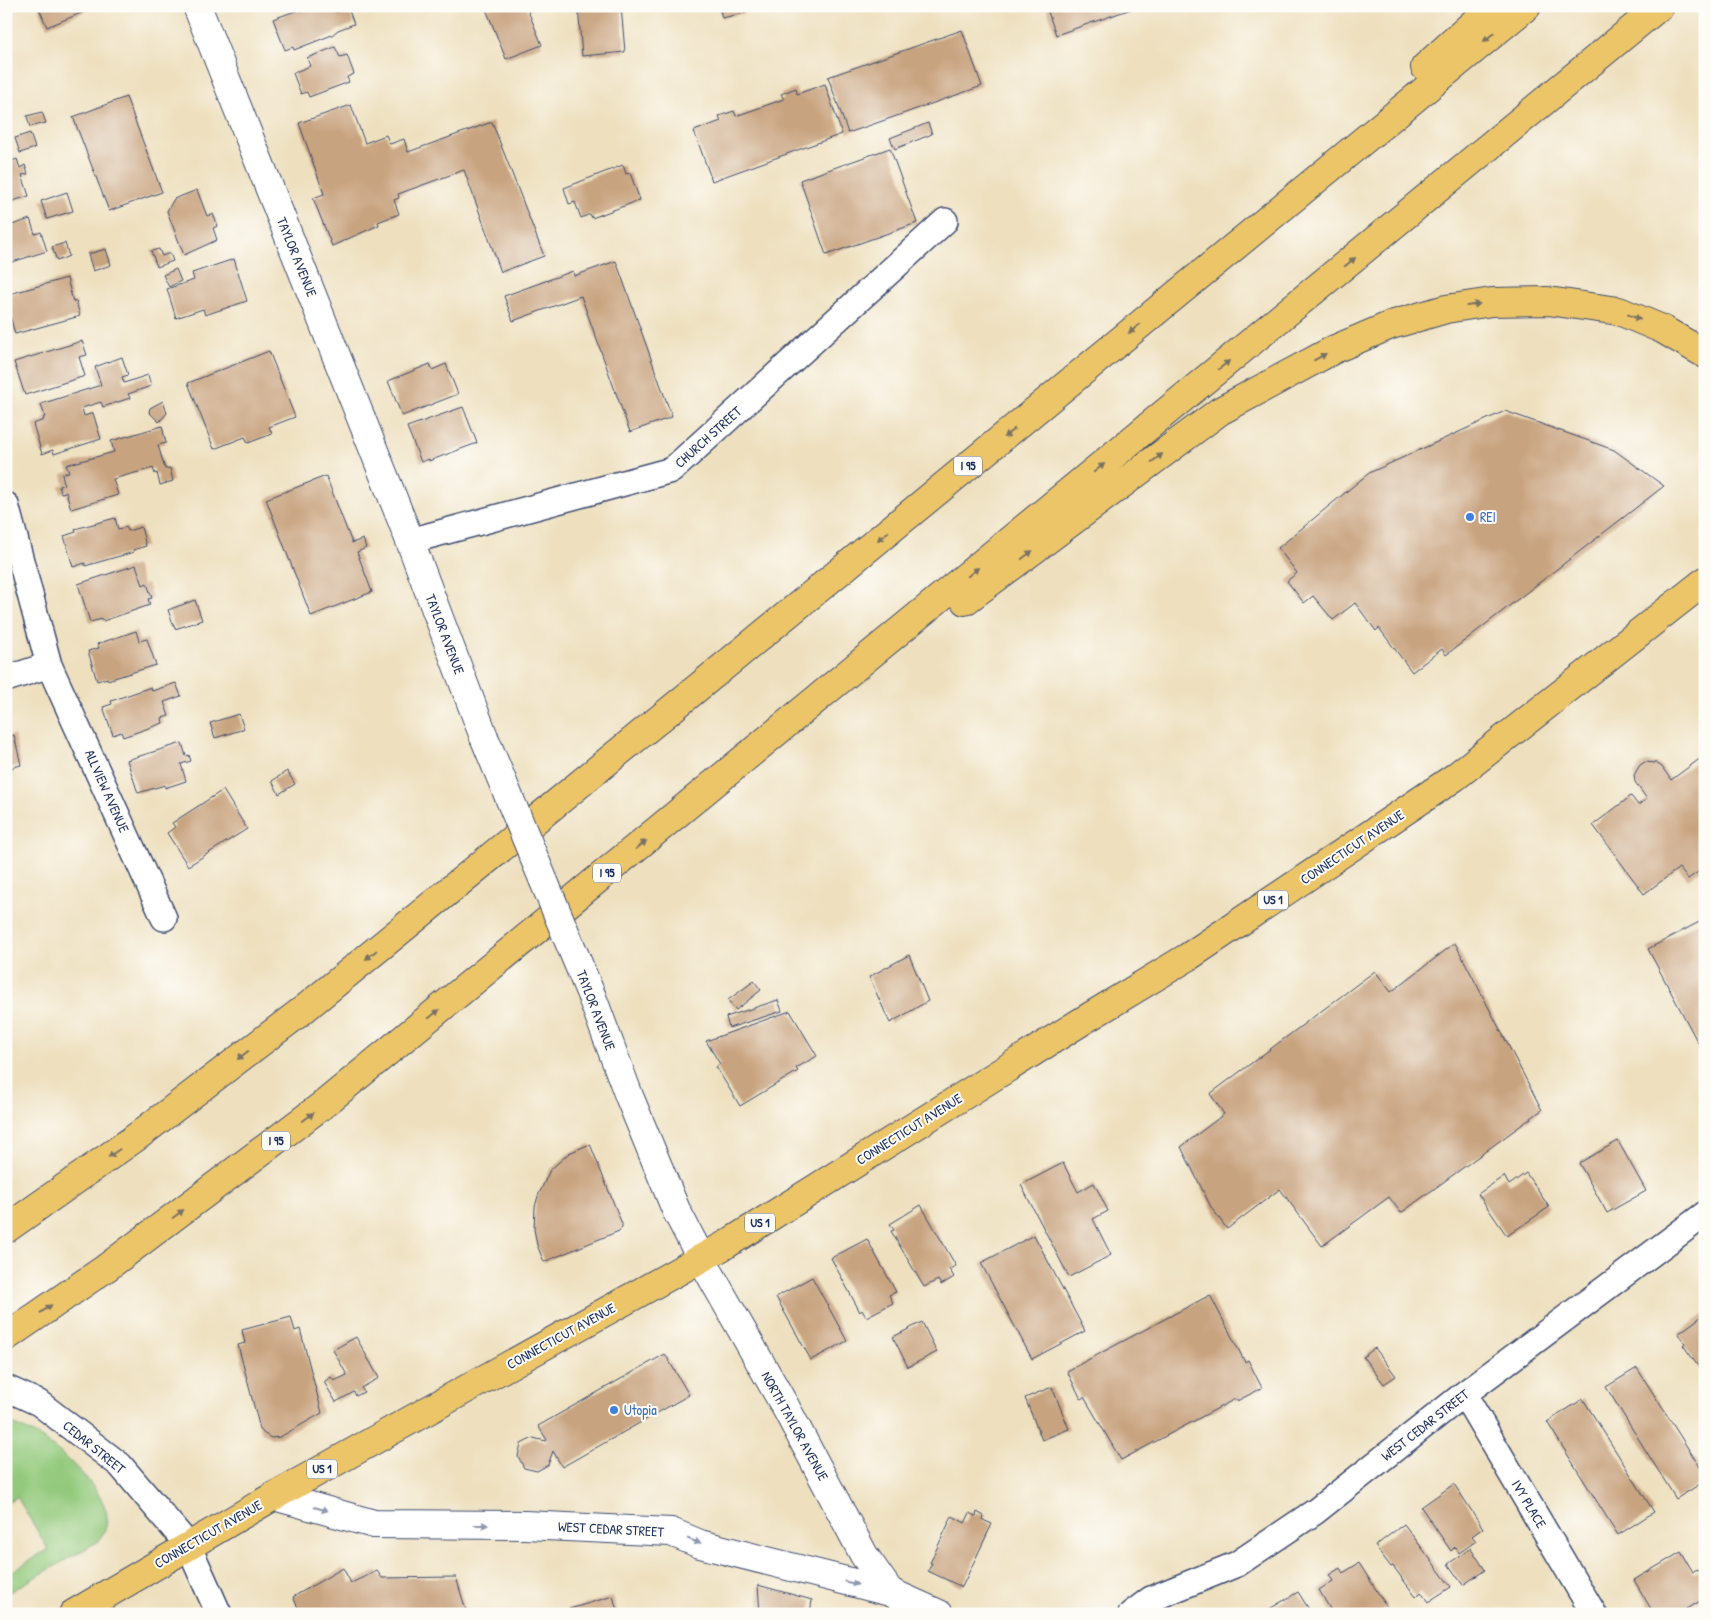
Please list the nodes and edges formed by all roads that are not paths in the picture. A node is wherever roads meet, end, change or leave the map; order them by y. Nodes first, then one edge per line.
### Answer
1 (197, 6) edge
2 (1492, 6) edge
3 (1527, 6) edge
4 (1660, 6) edge
5 (945, 222) dead end
6 (1168, 302) junction
7 (1705, 354) edge
8 (6, 505) edge
9 (410, 541) junction
10 (1705, 581) edge
11 (49, 665) junction
12 (6, 679) edge
13 (679, 814) junction
14 (164, 918) dead end
15 (1705, 1214) edge
16 (6, 1230) edge
17 (701, 1258) junction
18 (6, 1337) edge
19 (6, 1388) edge
20 (1464, 1394) junction
21 (274, 1496) junction
22 (188, 1545) junction
23 (890, 1592) junction
24 (73, 1614) edge
25 (219, 1614) edge
26 (939, 1614) edge
27 (1131, 1614) edge
28 (1594, 1614) edge

1 - 9 street, TAYLOR AVENUE
2 - 6 main road
3 -> 6 main road, I 95
13 -> 4 main road, I 95
5 - 9 street, CHURCH STREET
6 -> 16 main road, I 95
13 -> 7 main road
8 - 11 street, ALLVIEW AVENUE
9 - 17 street, TAYLOR AVENUE, bridge
10 - 17 main road, CONNECTICUT AVENUE / US 1
11 - 12 street
11 - 14 street, ALLVIEW AVENUE
18 -> 13 main road, I 95
15 - 20 street, WEST CEDAR STREET
17 - 21 main road, CONNECTICUT AVENUE / US 1
17 - 23 street, NORTH TAYLOR AVENUE
19 - 22 street, CEDAR STREET
20 - 27 street, WEST CEDAR STREET
20 - 28 street, IVY PLACE
21 - 22 main road, CONNECTICUT AVENUE / US 1
21 -> 23 street, WEST CEDAR STREET
22 - 24 main road, CONNECTICUT AVENUE / US 1
22 - 25 street, CEDAR STREET
23 - 26 street, WEST CEDAR STREET

